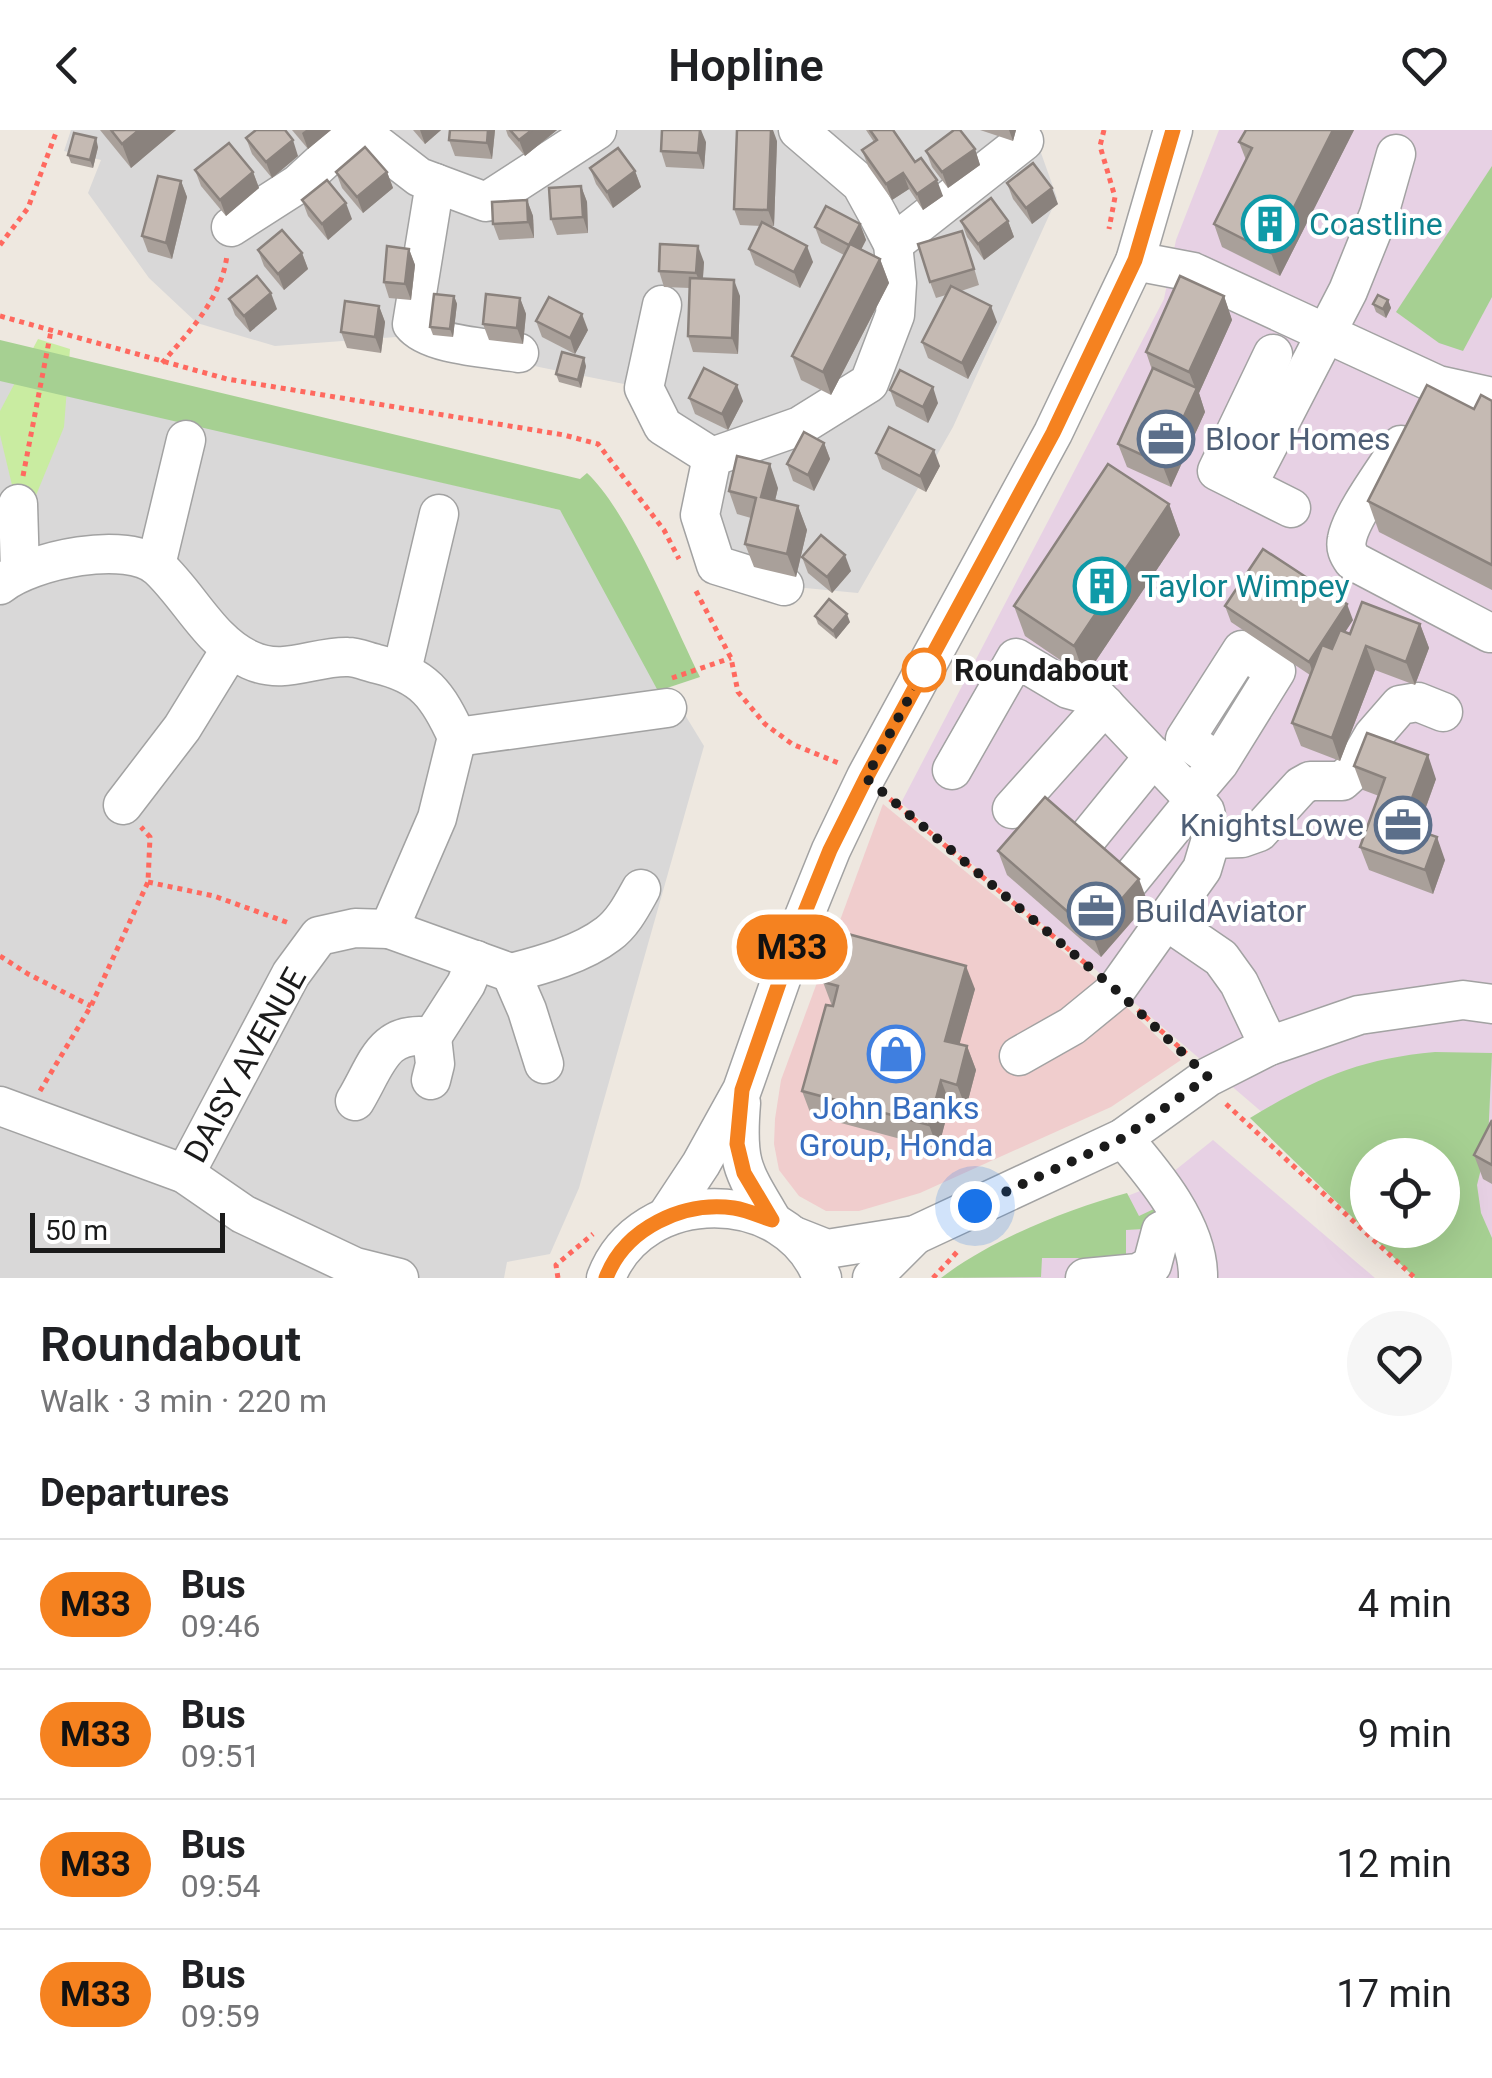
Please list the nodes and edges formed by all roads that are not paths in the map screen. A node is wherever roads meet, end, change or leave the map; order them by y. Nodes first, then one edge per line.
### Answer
1 (358, 130) edge
2 (597, 130) edge
3 (798, 130) edge
4 (1173, 130) edge
5 (1024, 140) dead end
6 (1396, 154) dead end
7 (434, 183) junction
8 (231, 228) road end
9 (893, 244) junction
10 (1135, 260) junction
11 (662, 304) dead end
12 (1324, 333) junction
13 (519, 353) dead end
14 (1272, 354) dead end
15 (1438, 385) junction
16 (1488, 396) edge
17 (186, 440) dead end
18 (712, 458) junction
19 (1246, 486) junction
20 (18, 504) road end
21 (1291, 508) dead end
22 (439, 514) dead end
23 (156, 564) junction
24 (10, 578) edge
25 (784, 586) dead end
26 (1490, 632) edge
27 (230, 650) junction
28 (402, 670) junction
29 (1101, 701) junction
30 (667, 708) dead end
31 (1443, 712) dead end
32 (457, 737) junction
33 (1154, 756) junction
34 (1219, 763) dead end
35 (952, 770) dead end
36 (1193, 798) junction
37 (123, 805) road end
38 (1012, 809) dead end
39 (1211, 839) junction
40 (1085, 841) edge
41 (1130, 880) edge
42 (641, 889) dead end
43 (1168, 920) junction
44 (389, 929) junction
45 (509, 966) junction
46 (1492, 1004) edge
47 (432, 1037) junction
48 (1269, 1046) junction
49 (1019, 1056) dead end
50 (544, 1064) dead end
51 (431, 1080) dead end
52 (742, 1090) junction
53 (355, 1102) dead end
54 (13, 1111) edge
55 (1123, 1138) junction
56 (185, 1174) junction
57 (666, 1216) junction
58 (1182, 1221) junction
59 (783, 1228) junction
60 (915, 1235) junction
61 (352, 1273) edge
62 (604, 1275) edge
63 (399, 1278) edge
64 (822, 1278) edge
65 (872, 1278) edge
66 (1085, 1278) edge
67 (1198, 1278) edge

1 - 7 street
1 - 8 street
2 - 7 street
3 - 9 street
4 - 10 street
5 - 9 street
6 - 12 street
7 - 13 street
9 - 18 street
10 - 12 street
10 - 52 street
11 - 18 street
12 - 15 street
12 - 19 street
14 - 19 street
15 - 16 street
15 - 26 street
17 - 23 street
18 - 25 street
19 - 21 street
20 - 24 street
22 - 28 street
23 - 24 street
23 - 27 street
27 - 28 street
27 - 37 street
28 - 32 street
29 - 33 street
29 - 35 street
29 - 38 street
30 - 32 street
31 - 39 street
32 - 44 street
33 - 36 street
33 - 40 street
34 - 36 street
36 - 39 street
36 - 41 street
39 - 43 street
42 - 45 street
43 - 48 street
43 - 49 street
44 - 45 street
44 - 56 street, DAISY AVENUE
45 - 47 street
45 - 50 street
46 - 48 street
47 - 51 street
47 - 53 street
48 - 55 street
52 - 57 street
52 - 59 street
54 - 56 street
55 - 58 street
55 - 60 street
56 - 61 street
57 - 59 street
57 - 62 street
58 - 66 street
58 - 67 street
59 - 60 street
59 - 64 street
60 - 65 street
61 - 63 street

